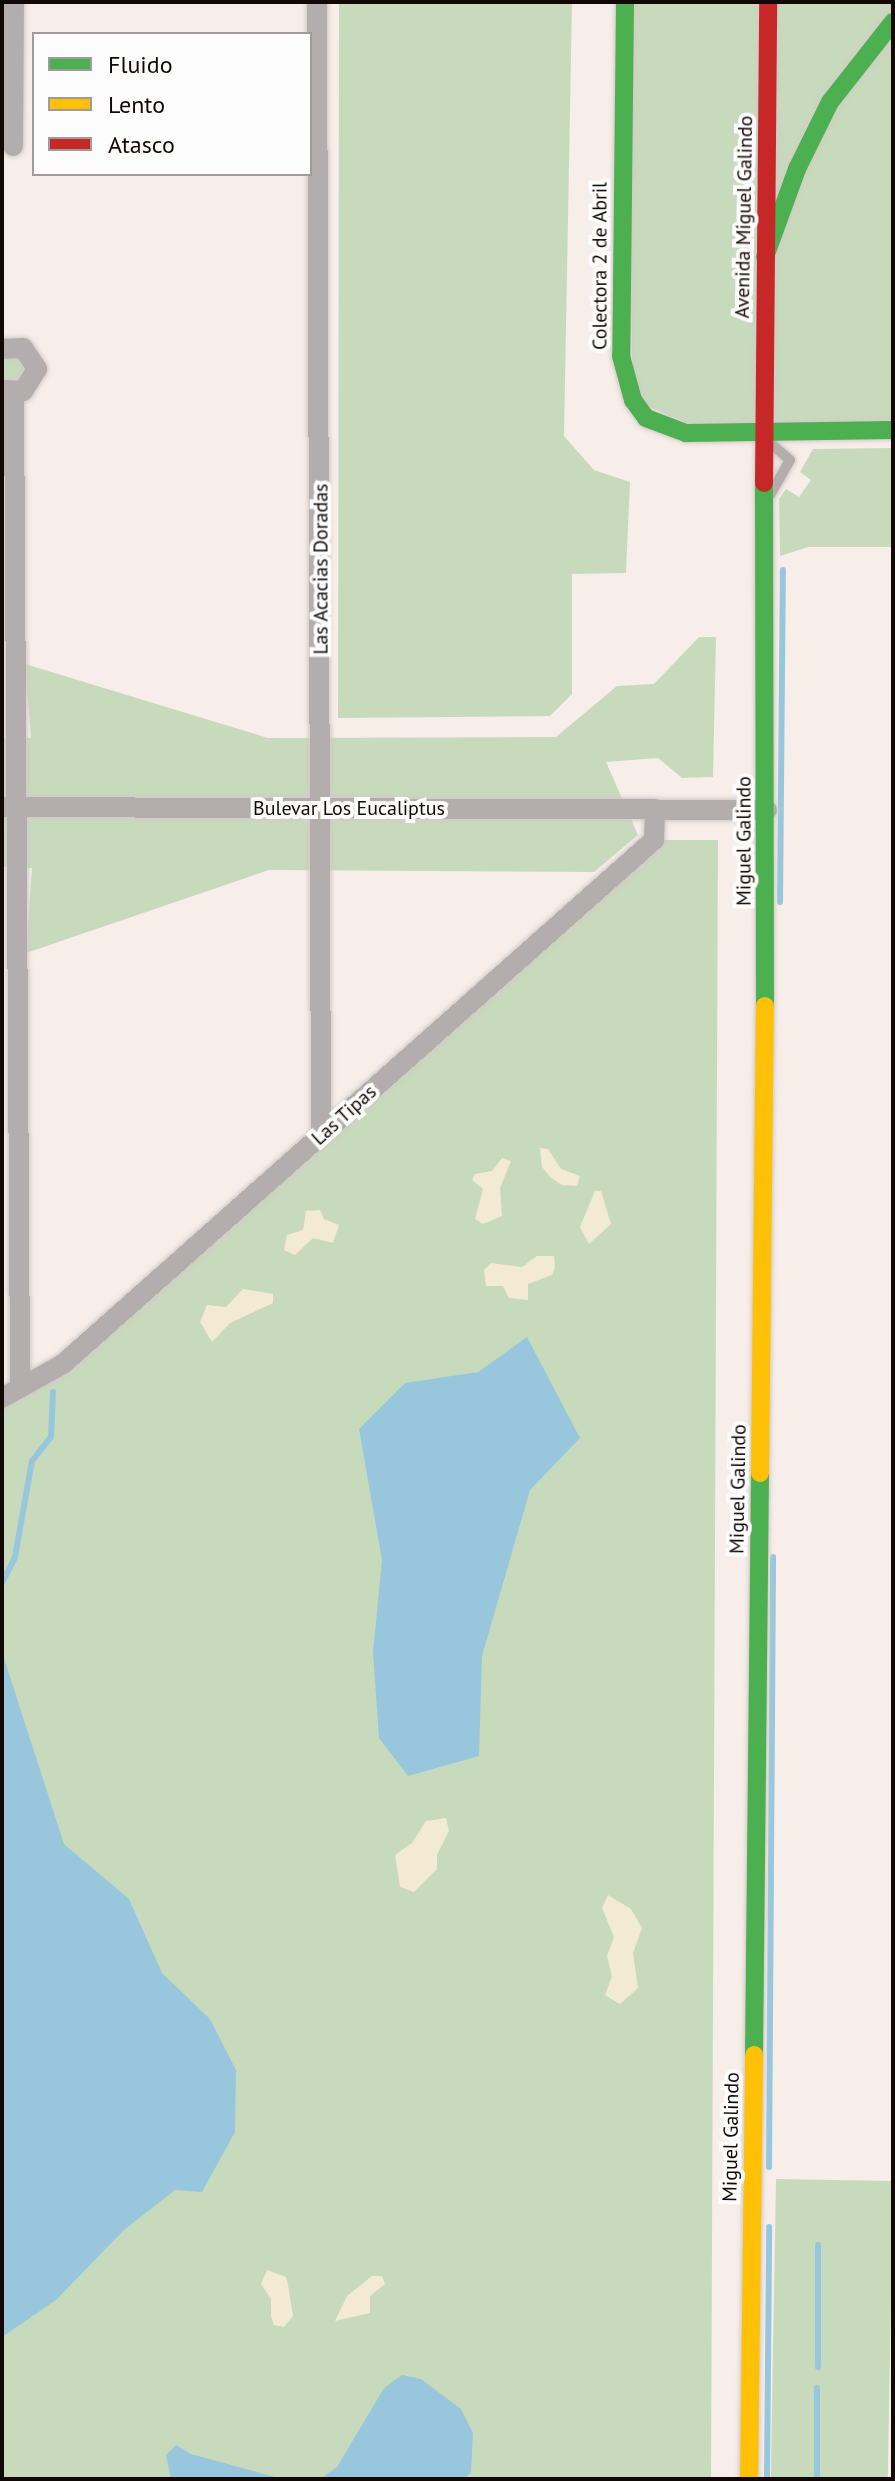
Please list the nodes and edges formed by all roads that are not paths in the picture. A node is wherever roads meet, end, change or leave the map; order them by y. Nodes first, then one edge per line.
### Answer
1 (14, 2) edge
2 (317, 2) edge
3 (625, 2) edge
4 (768, 2) edge
5 (893, 22) edge
6 (314, 145) edge
7 (7, 146) edge
8 (32, 146) edge
9 (765, 257) junction
10 (2, 349) edge
11 (8, 391) edge
12 (893, 430) edge
13 (763, 432) junction
14 (764, 499) junction
15 (8, 807) edge
16 (323, 808) junction
17 (655, 809) junction
18 (767, 810) junction
19 (321, 1135) junction
20 (11, 1393) edge
21 (749, 2479) edge

1 - 7 street
2 - 6 street, Las Acacias Doradas
3 - 13 main road, Colectora 2 de Abril
4 - 9 main road, Avenida Miguel Galindo
5 - 9 main road
6 - 16 street, Las Acacias Doradas
7 - 8 street
9 - 13 main road, Avenida Miguel Galindo
10 - 11 street
11 - 15 street
12 - 13 main road, Colectora 2 de Abril
13 - 14 main road, Miguel Galindo
13 - 14 lane
14 - 18 main road, Miguel Galindo
15 - 16 street, Bulevar Los Eucaliptus
15 - 20 street
16 - 17 street, Bulevar Los Eucaliptus
16 - 19 street, Las Acacias Doradas
17 - 18 street, Bulevar Los Eucaliptus
17 - 19 street, Las Tipas
18 - 21 main road, Miguel Galindo
19 - 20 street, Las Tipas

